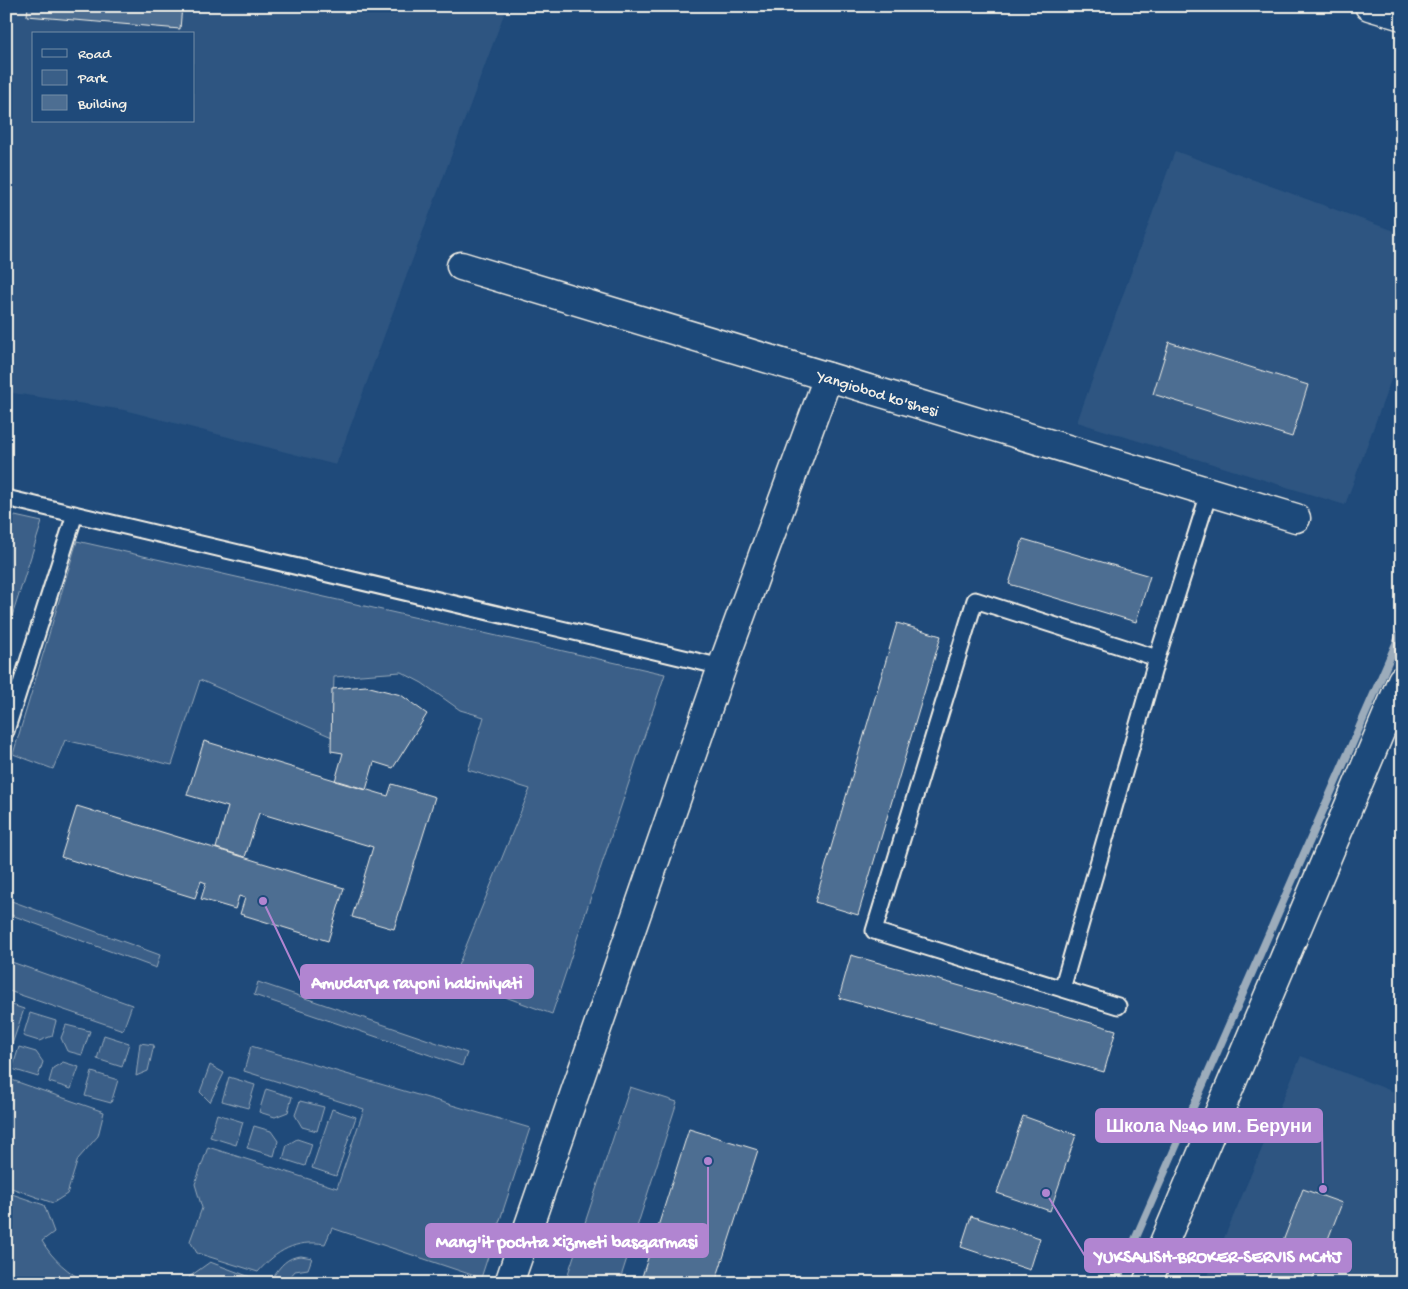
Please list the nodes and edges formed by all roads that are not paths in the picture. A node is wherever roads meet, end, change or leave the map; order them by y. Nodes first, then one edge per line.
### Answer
1 (1369, 6) edge
2 (1402, 16) edge
3 (460, 266) dead end
4 (828, 377) junction
5 (1209, 493) junction
6 (6, 498) edge
7 (75, 514) junction
8 (1296, 518) dead end
9 (1157, 658) junction
10 (722, 667) junction
11 (1402, 680) edge
12 (6, 731) edge
13 (1062, 988) junction
14 (1118, 1006) dead end
15 (509, 1283) edge
16 (1147, 1283) edge

1 - 2 street
3 - 4 street, Yangiobod ko'shesi
4 - 5 street, Yangiobod ko'shesi
4 - 10 street
5 - 8 street, Yangiobod ko'shesi
5 - 9 lane
6 - 7 lane
7 - 10 lane
7 - 12 lane
9 - 13 lane
9 - 13 lane
10 - 15 street
11 - 16 street
13 - 14 lane

